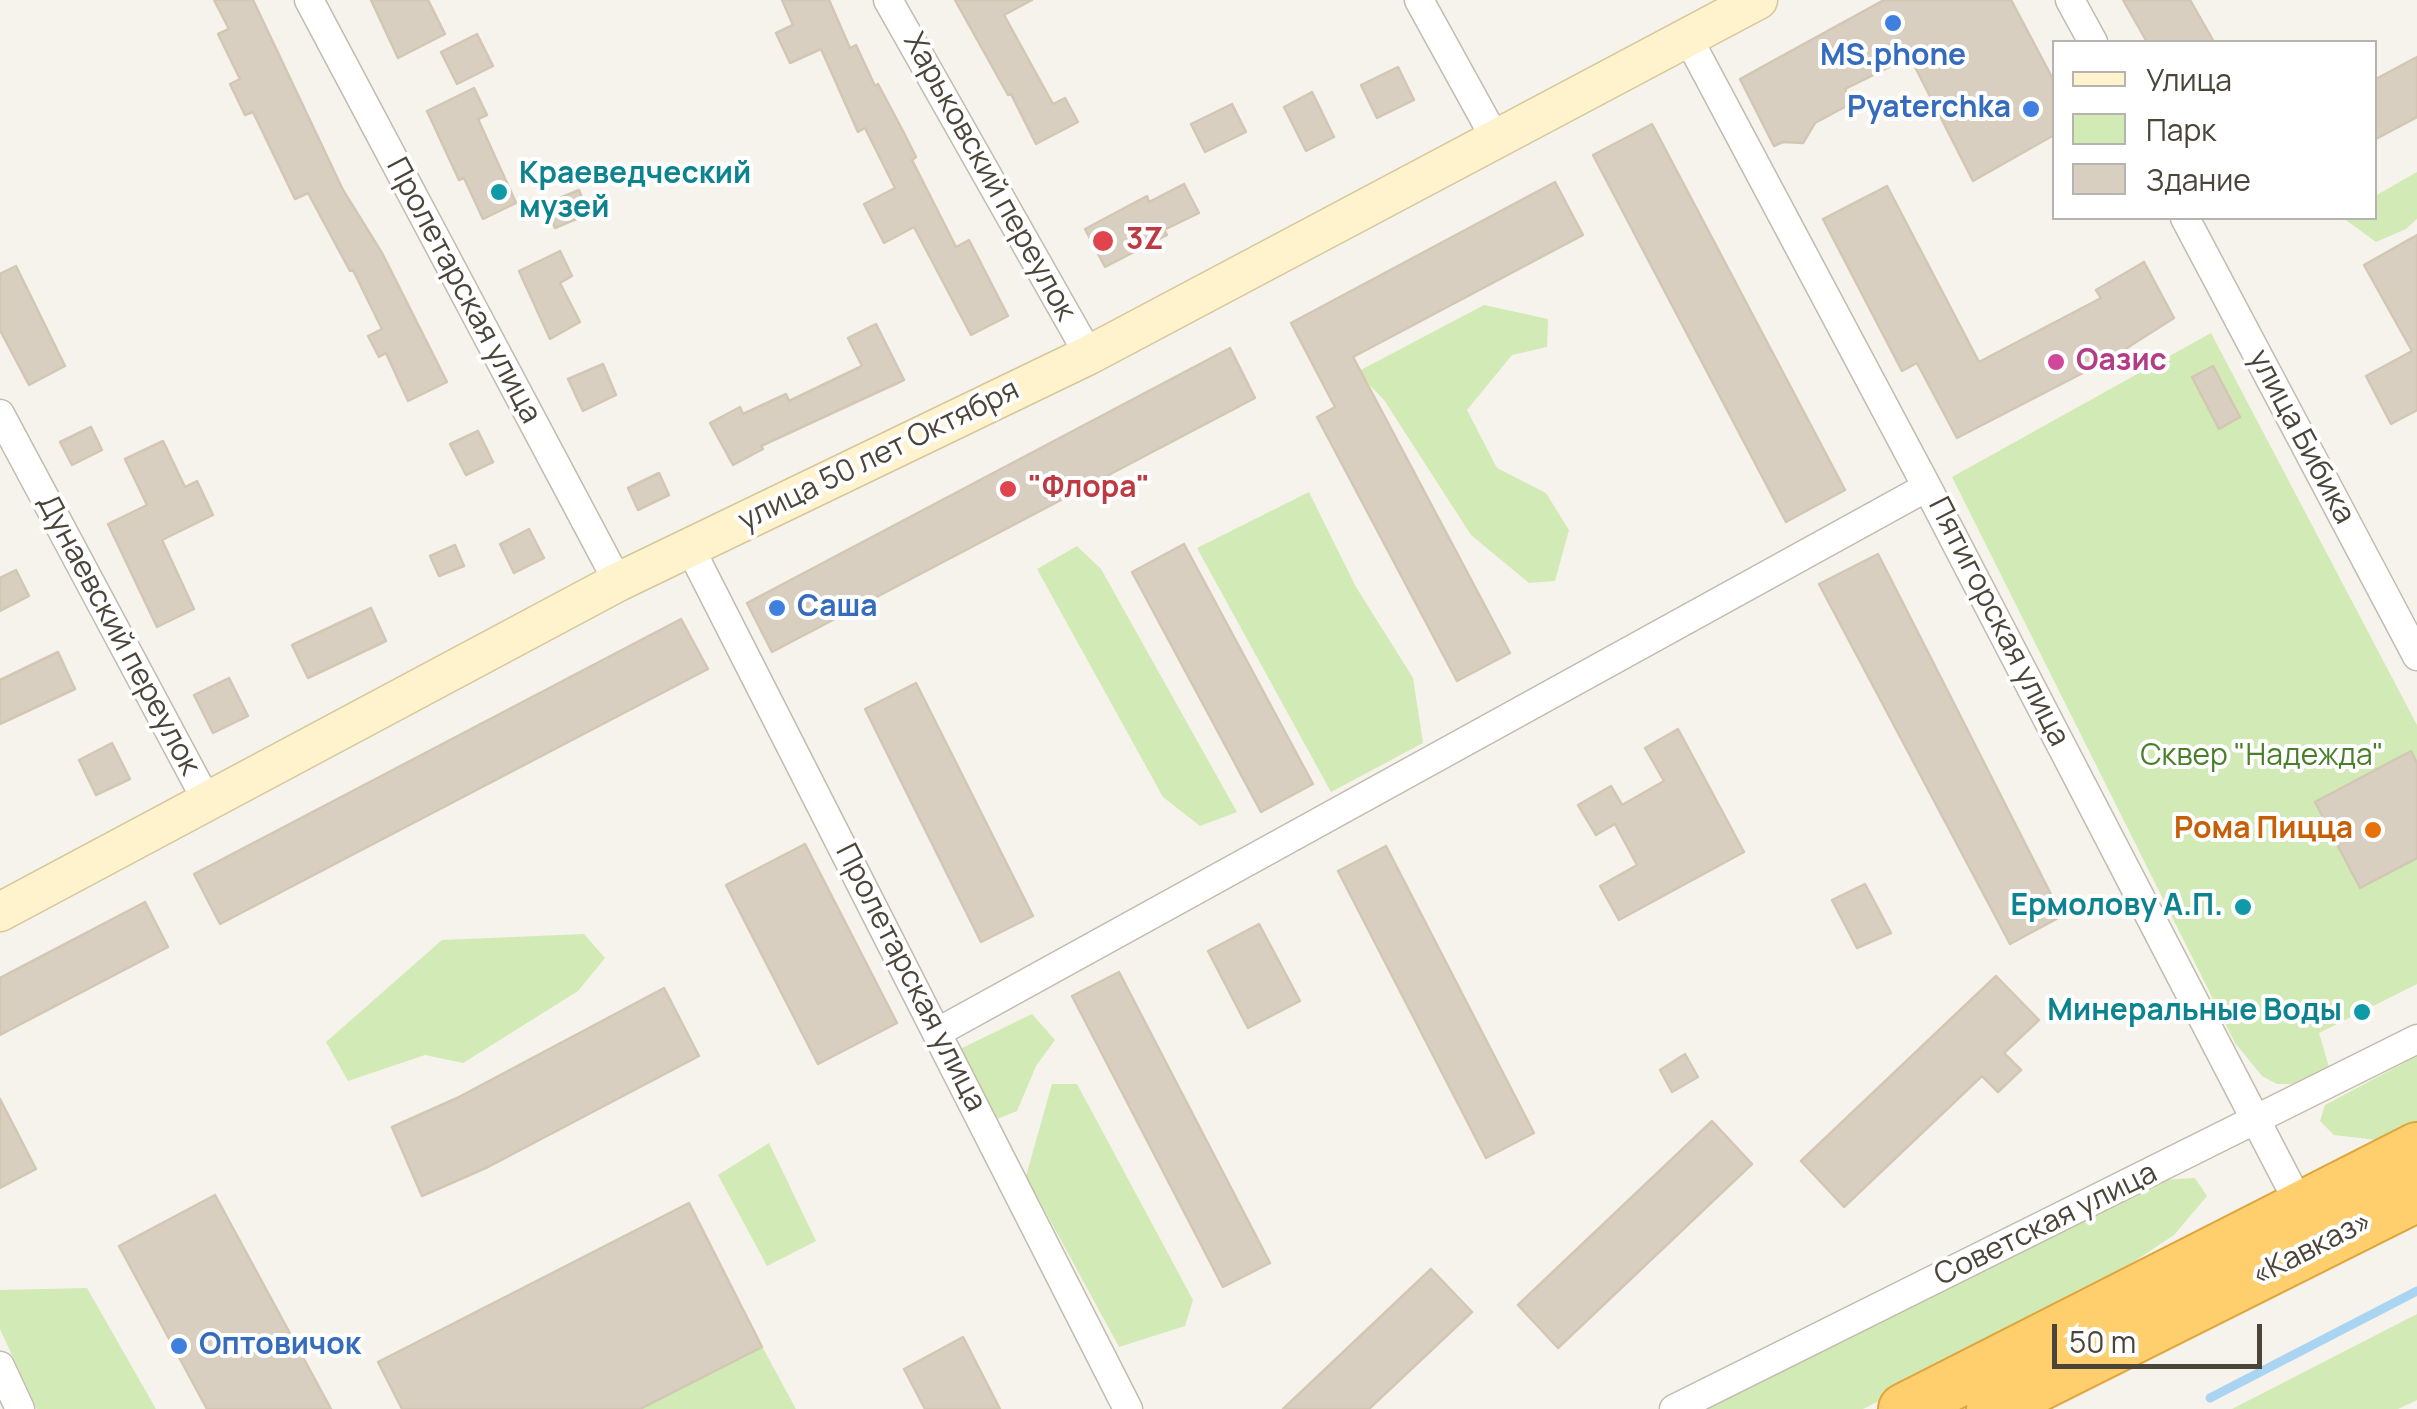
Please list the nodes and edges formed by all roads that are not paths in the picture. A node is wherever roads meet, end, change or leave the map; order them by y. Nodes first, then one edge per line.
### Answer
1 (308, 0) edge
2 (888, 0) edge
3 (1419, 0) edge
4 (1758, 0) edge
5 (2070, 0) edge
6 (1688, 38) junction
7 (2091, 40) edge
8 (1496, 138) junction
9 (2186, 220) edge
10 (1089, 355) junction
11 (0, 414) edge
12 (1928, 487) junction
13 (690, 548) junction
14 (618, 582) junction
15 (2417, 656) edge
16 (208, 803) junction
17 (0, 912) edge
18 (938, 1032) junction
19 (2417, 1038) edge
20 (2255, 1122) junction
21 (2417, 1148) edge
22 (2417, 1196) edge
23 (2302, 1209) junction
24 (0, 1366) edge
25 (2073, 1370) junction
26 (20, 1409) edge
27 (1128, 1409) edge
28 (1674, 1409) edge
29 (1904, 1409) edge
30 (1992, 1409) edge
31 (2020, 1409) edge

1 - 14 street, Пролетарская улица
2 - 10 street, Харьковский переулок
3 - 8 street
4 - 6 main road, улица 50 лет Октября
5 - 7 street
6 - 8 main road, улица 50 лет Октября
6 - 12 street, Пятигорская улица
8 - 10 main road, улица 50 лет Октября
9 - 15 street, улица Бибика
10 - 13 main road, улица 50 лет Октября
11 - 16 street, Дунаевский переулок
12 - 18 street
12 - 20 street, Пятигорская улица
13 - 14 main road, улица 50 лет Октября
13 - 18 street, Пролетарская улица
14 - 16 main road, улица 50 лет Октября
16 - 17 main road, улица 50 лет Октября
18 - 27 street, Пролетарская улица
19 - 20 street, Советская улица
20 - 23 street, Пятигорская улица
20 - 28 street, Советская улица
21 - 23 highway
22 - 25 highway, «Кавказ»
23 - 29 highway
24 - 26 street
25 - 30 highway, «Кавказ»
25 - 31 street

